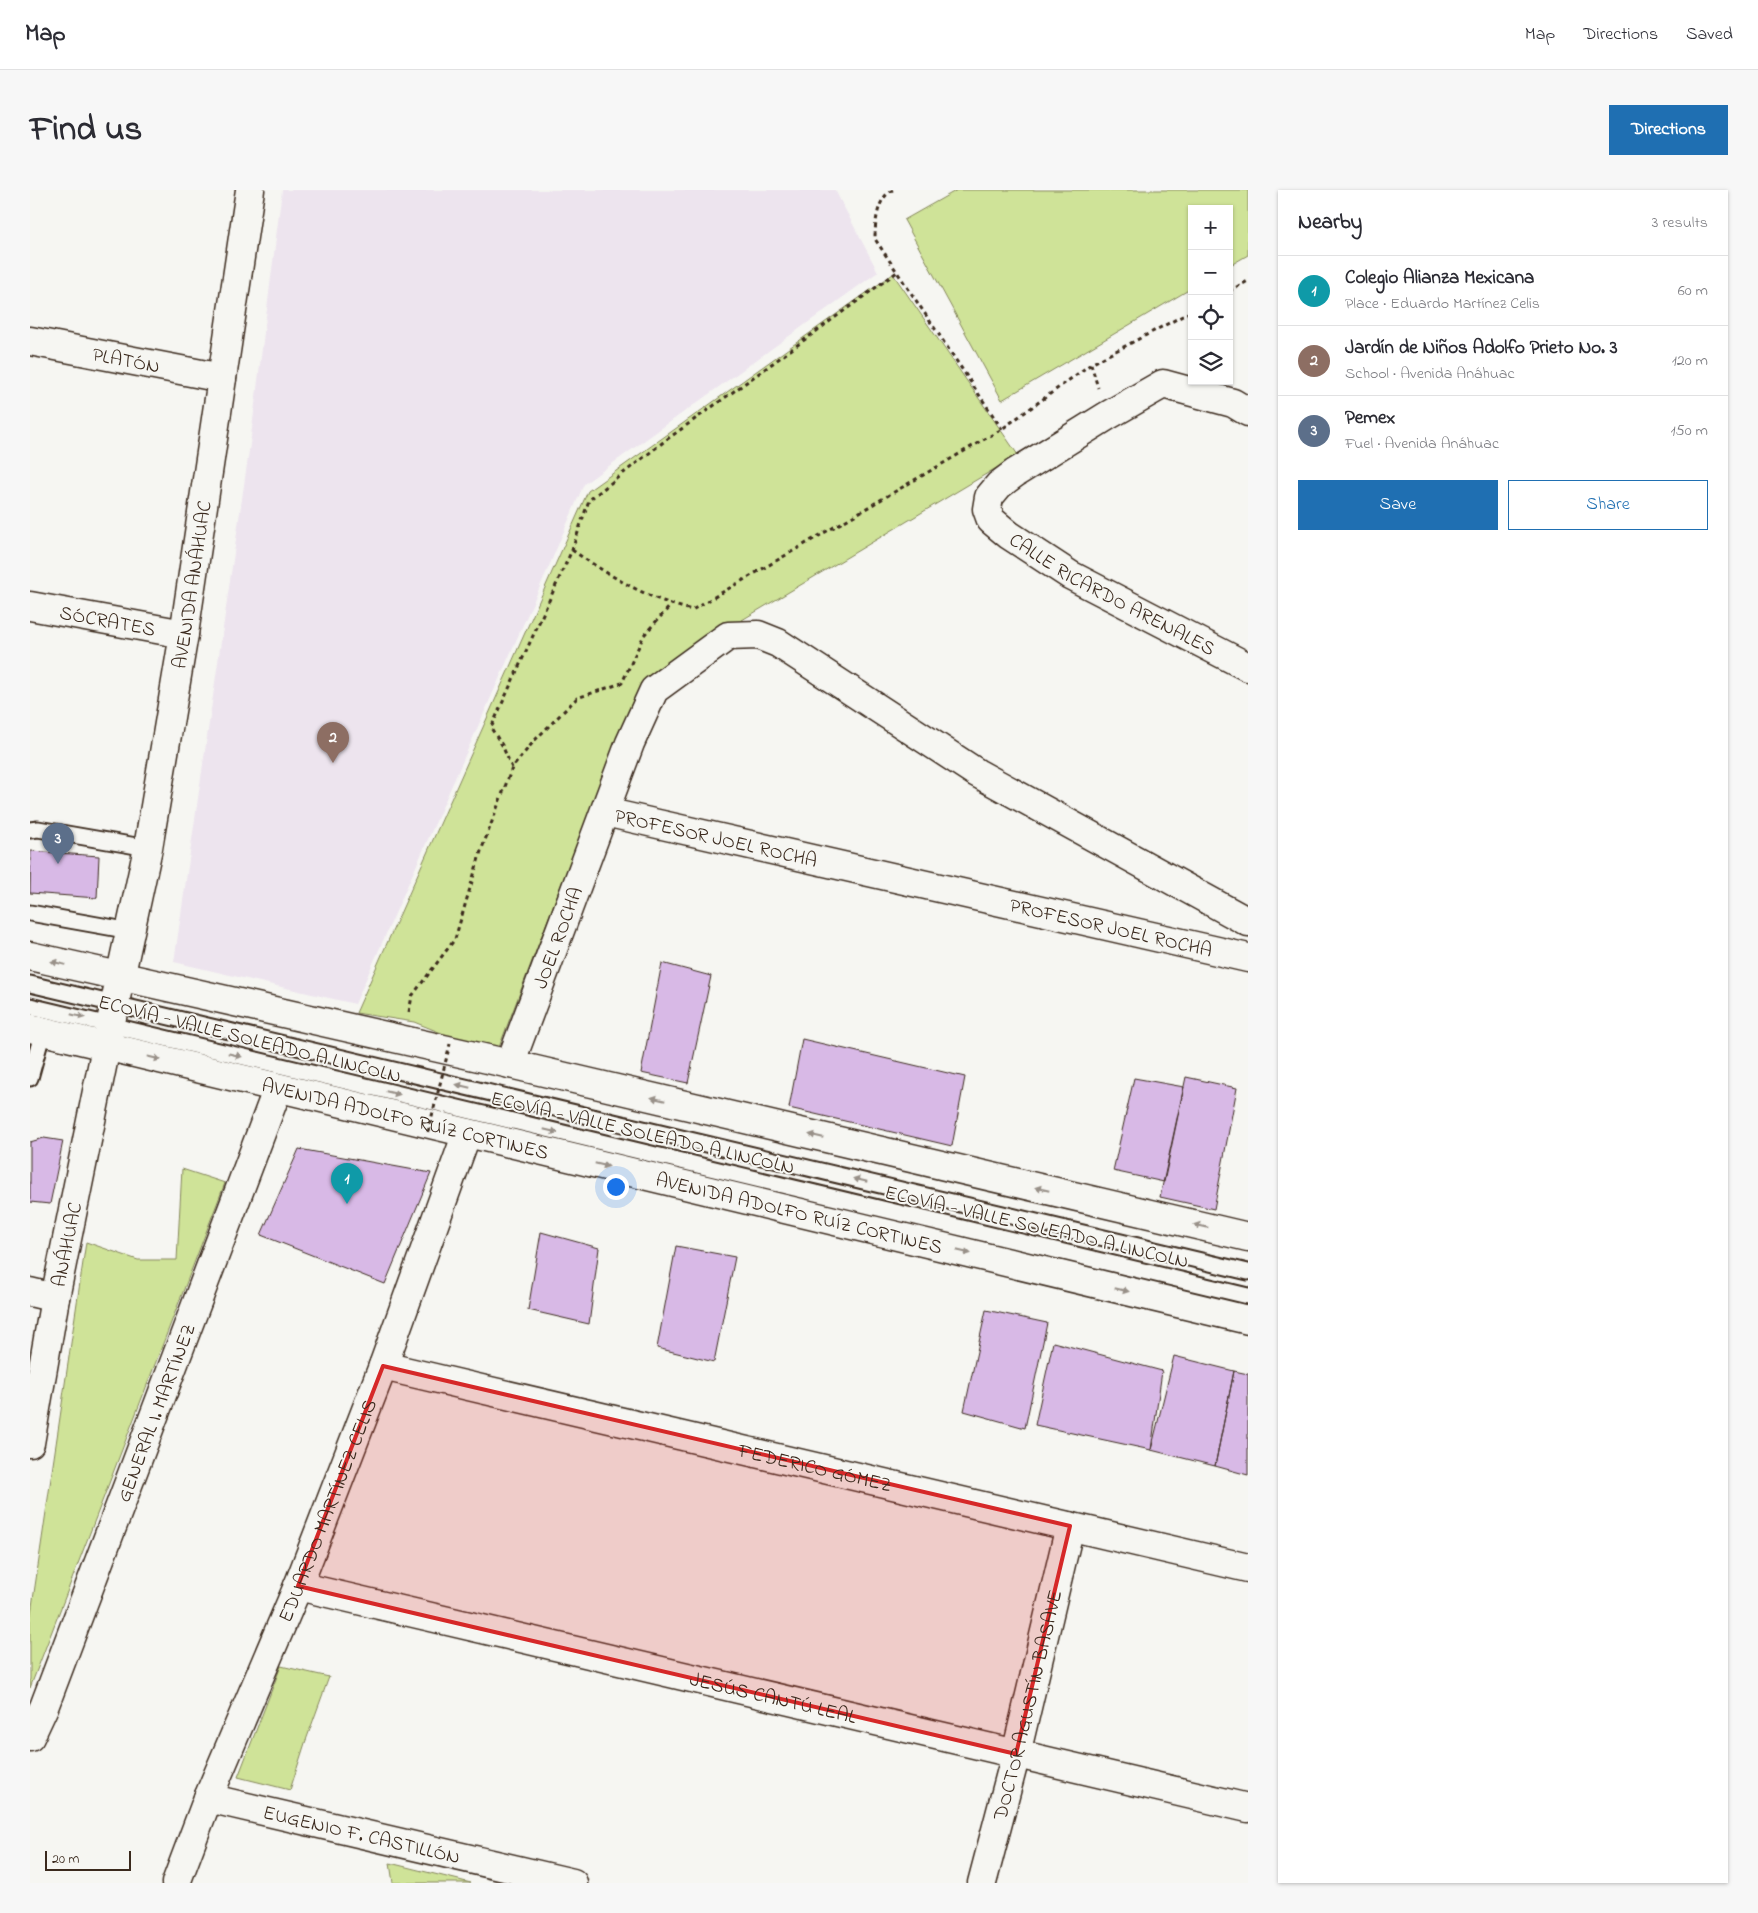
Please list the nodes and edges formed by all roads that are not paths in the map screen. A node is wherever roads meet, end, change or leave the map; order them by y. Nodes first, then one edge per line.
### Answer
1 (250, 190) edge
2 (30, 341) edge
3 (222, 378) junction
4 (1248, 412) edge
5 (30, 606) edge
6 (184, 634) junction
7 (1248, 667) edge
8 (605, 812) junction
9 (30, 830) edge
10 (148, 848) junction
11 (30, 913) edge
12 (1248, 922) edge
13 (131, 931) junction
14 (30, 956) edge
15 (1248, 958) edge
16 (120, 978) junction
17 (30, 984) edge
18 (30, 1006) edge
19 (111, 1025) junction
20 (37, 1030) edge
21 (510, 1064) junction
22 (30, 1078) edge
23 (278, 1088) junction
24 (466, 1133) junction
25 (1248, 1237) edge
26 (1248, 1272) edge
27 (42, 1295) edge
28 (1248, 1296) edge
29 (1248, 1320) edge
30 (383, 1366) junction
31 (30, 1443) edge
32 (1070, 1526) junction
33 (1248, 1568) edge
34 (298, 1586) junction
35 (30, 1737) edge
36 (1016, 1754) junction
37 (208, 1798) junction
38 (1248, 1808) edge
39 (176, 1883) edge
40 (573, 1883) edge
41 (982, 1883) edge

1 - 3 street, AVENIDA ANÁHUAC
2 - 3 street, PLATÓN
3 - 6 street, AVENIDA ANÁHUAC
4 - 7 street, CALLE RICARDO ARENALES
5 - 6 street, SÓCRATES
6 - 10 street, AVENIDA ANÁHUAC
8 - 12 street, PROFESOR JOEL ROCHA
8 - 15 street, PROFESOR JOEL ROCHA
8 - 21 street, JOEL ROCHA
9 - 10 lane
10 - 13 street, AVENIDA ANÁHUAC
11 - 13 lane
13 - 16 street, AVENIDA ANÁHUAC
16 -> 14 street
16 - 19 street, ANÁHUAC
16 - 21 street
17 - 19 lane
18 -> 19 lane, ECOVÍA - VALLE SOLEADO A LINCOLN
19 - 20 street, AVENIDA ADOLFO RUÍZ CORTINES
19 -> 23 street, AVENIDA ADOLFO RUÍZ CORTINES
26 -> 19 lane
19 - 27 street, ANÁHUAC
19 -> 28 lane, ECOVÍA - VALLE SOLEADO A LINCOLN
20 - 22 lane
25 -> 21 street
23 - 24 street, AVENIDA ADOLFO RUÍZ CORTINES
23 - 35 street, GENERAL I. MARTÍNEZ
24 -> 29 street, AVENIDA ADOLFO RUÍZ CORTINES
24 - 30 street, EDUARDO MARTÍNEZ CELIS
27 - 31 street, ANÁHUAC
30 - 32 street, FEDERICO GÓMEZ
30 - 34 street, EDUARDO MARTÍNEZ CELIS
32 - 33 street, FEDERICO GÓMEZ
32 - 36 street, DOCTOR AGUSTÍN BASAVE
34 - 36 street, JESÚS CANTÚ LEAL
34 - 37 street, EDUARDO MARTÍNEZ CELIS
36 - 38 street, JESÚS CANTÚ LEAL
36 - 41 street, DOCTOR AGUSTÍN BASAVE
37 - 39 street, EDUARDO MARTÍNEZ CELIS
37 - 40 street, EUGENIO F. CASTILLÓN

